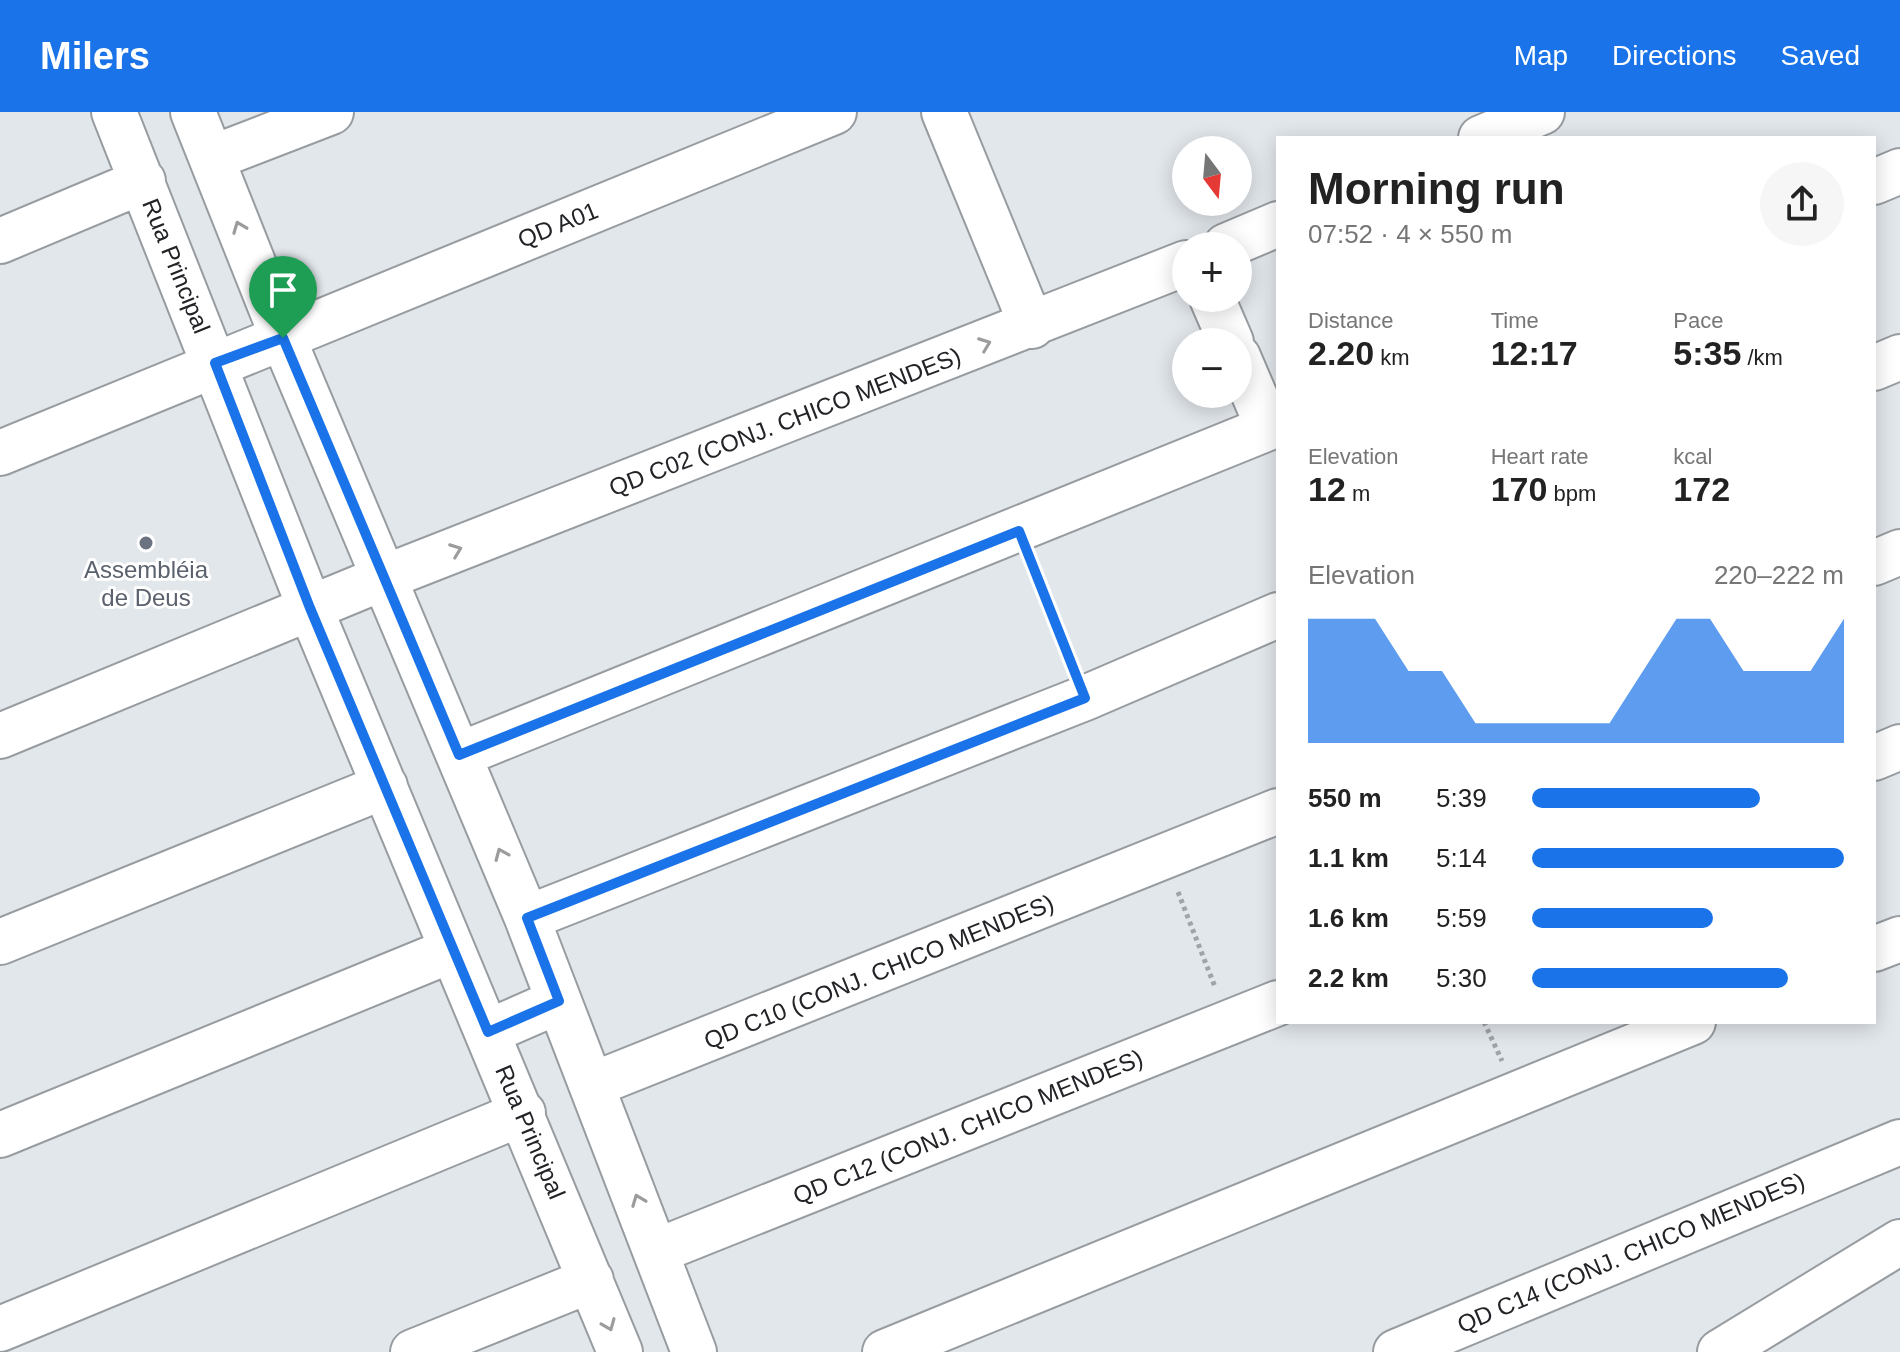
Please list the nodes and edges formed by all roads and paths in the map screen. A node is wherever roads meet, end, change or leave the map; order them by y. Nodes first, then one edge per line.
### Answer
1 (114, 112) edge
2 (193, 112) edge
3 (331, 112) edge
4 (834, 112) edge
5 (944, 112) edge
6 (1542, 112) edge
7 (1486, 136) edge
8 (212, 158) junction
9 (1900, 171) edge
10 (143, 181) junction
11 (1876, 181) edge
12 (1276, 225) edge
13 (1252, 235) edge
14 (0, 241) edge
15 (1172, 269) edge
16 (1032, 326) junction
17 (283, 338) junction
18 (1900, 357) edge
19 (215, 363) junction
20 (1876, 367) edge
21 (1252, 385) edge
22 (1273, 426) edge
23 (0, 453) edge
24 (1019, 531) junction
25 (1900, 552) edge
26 (1876, 562) edge
27 (383, 578) junction
28 (310, 608) junction
29 (1276, 616) edge
30 (1085, 698) junction
31 (0, 736) edge
32 (1900, 747) edge
33 (459, 755) junction
34 (1876, 757) edge
35 (385, 786) junction
36 (1276, 812) edge
37 (1164, 857) junction
38 (527, 918) junction
39 (1900, 939) edge
40 (0, 942) edge
41 (1876, 948) edge
42 (452, 950) junction
43 (559, 1001) junction
44 (1276, 1004) edge
45 (1229, 1022) junction
46 (1688, 1024) edge
47 (488, 1032) junction
48 (592, 1085) junction
49 (523, 1113) junction
50 (0, 1135) edge
51 (1900, 1142) edge
52 (1900, 1242) edge
53 (657, 1251) junction
54 (591, 1280) junction
55 (0, 1329) edge
56 (413, 1352) edge
57 (620, 1352) edge
58 (694, 1352) edge
59 (885, 1352) edge
60 (1396, 1352) edge
61 (1720, 1352) edge

1 - 10 street, Rua Principal
2 - 8 street
3 - 8 street
4 - 17 street, QD A01
5 - 16 street
6 - 7 street
17 -> 8 street
9 - 11 street
10 - 14 street
10 - 19 street, Rua Principal
12 - 13 street
15 - 16 street, QD C02 (CONJ. CHICO MENDES)
27 -> 16 street, QD C02 (CONJ. CHICO MENDES)
17 - 19 street, QD A01
17 - 27 street
18 - 20 street
19 - 23 street, QD A01
19 - 28 street, Rua Principal
21 - 22 street
22 - 24 street
24 - 30 path
24 - 33 street
25 - 26 street
27 - 28 street, QD C02 (CONJ. CHICO MENDES)
27 - 33 street
28 - 31 street, QD C02 (CONJ. CHICO MENDES)
28 - 35 street, Rua Principal
29 - 30 street
30 - 38 street
32 - 34 street
38 -> 33 street
35 - 40 street
35 - 42 street, Rua Principal
36 - 37 street, QD C10 (CONJ. CHICO MENDES)
37 - 45 path
37 - 48 street, QD C10 (CONJ. CHICO MENDES)
38 - 43 street
39 - 41 street
42 - 47 street, Rua Principal
42 - 50 street
43 - 47 street
43 - 48 street
44 - 45 street, QD C12 (CONJ. CHICO MENDES)
45 - 53 street, QD C12 (CONJ. CHICO MENDES)
46 - 59 street
47 - 49 street, Rua Principal
53 -> 48 street
49 - 54 street, Rua Principal
49 - 55 street
51 - 60 street, QD C14 (CONJ. CHICO MENDES)
52 - 61 street
53 - 58 street
54 - 56 street
54 -> 57 street, Rua Principal

